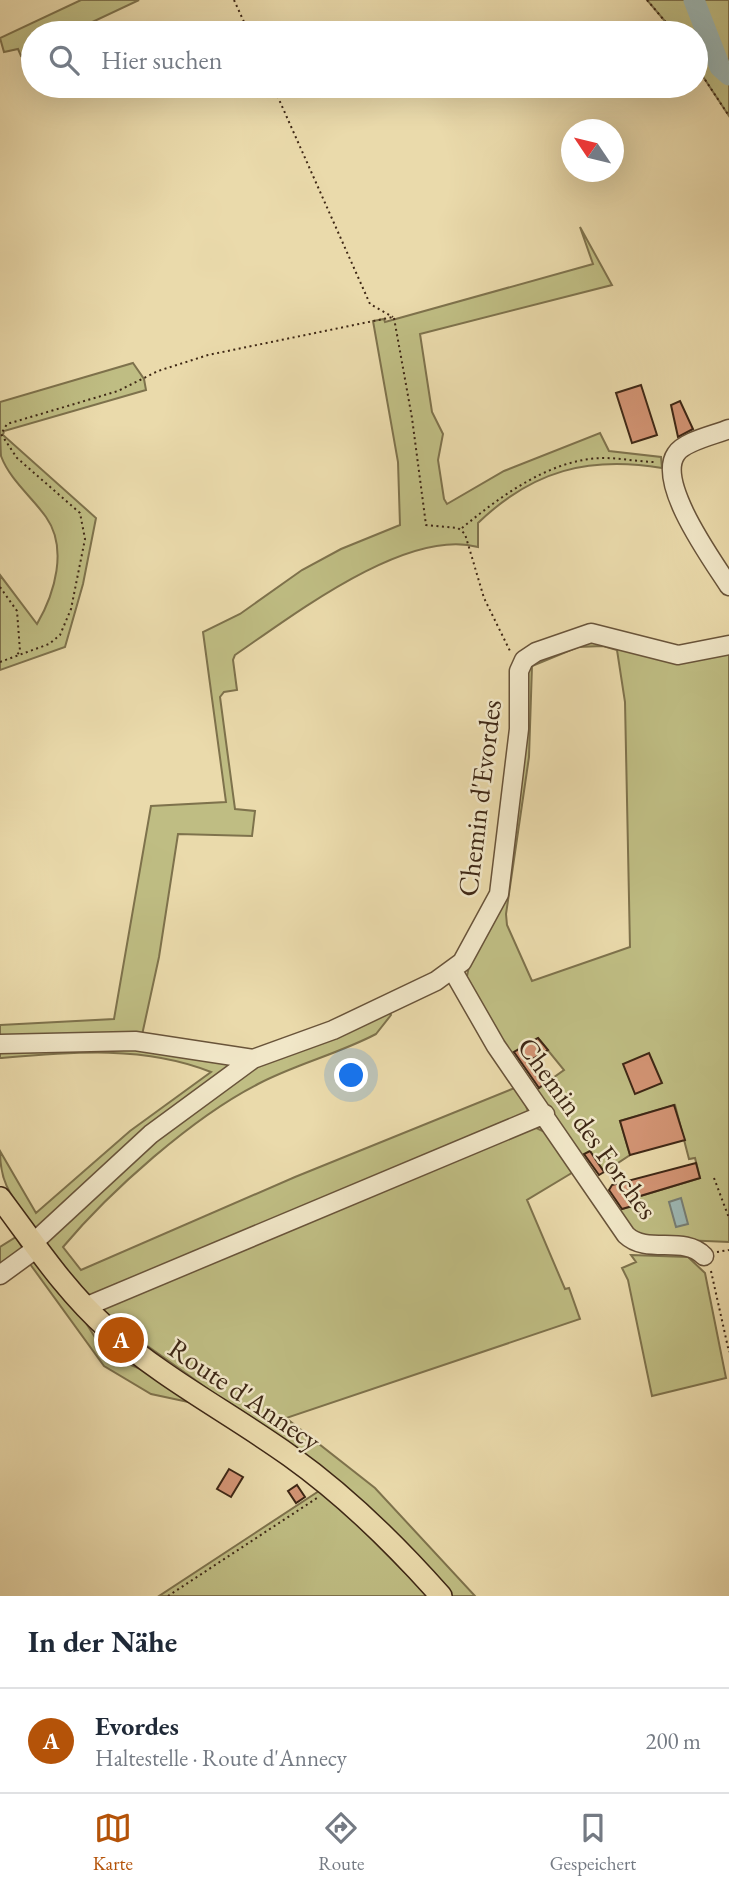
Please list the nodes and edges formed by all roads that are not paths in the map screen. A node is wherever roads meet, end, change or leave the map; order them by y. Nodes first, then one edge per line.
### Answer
1 (729, 429) edge
2 (729, 586) edge
3 (729, 645) edge
4 (453, 971) junction
5 (0, 1044) edge
6 (253, 1059) junction
7 (545, 1114) junction
8 (0, 1198) edge
9 (35, 1246) junction
10 (704, 1256) road end
11 (0, 1275) edge
12 (85, 1307) junction
13 (441, 1596) edge

1 - 2 street
3 - 4 street, Chemin d'Evordes
4 - 6 street, Chemin d'Evordes
4 - 7 street, Chemin des Forches
5 - 6 street, Chemin d'Evordes
6 - 9 street, Chemin d'Evordes
7 - 10 street, Chemin des Forches
7 - 12 street
8 - 9 main road, Route d'Annecy
9 - 11 street, Chemin d'Evordes
9 - 12 main road, Route d'Annecy
12 - 13 main road, Route d'Annecy

